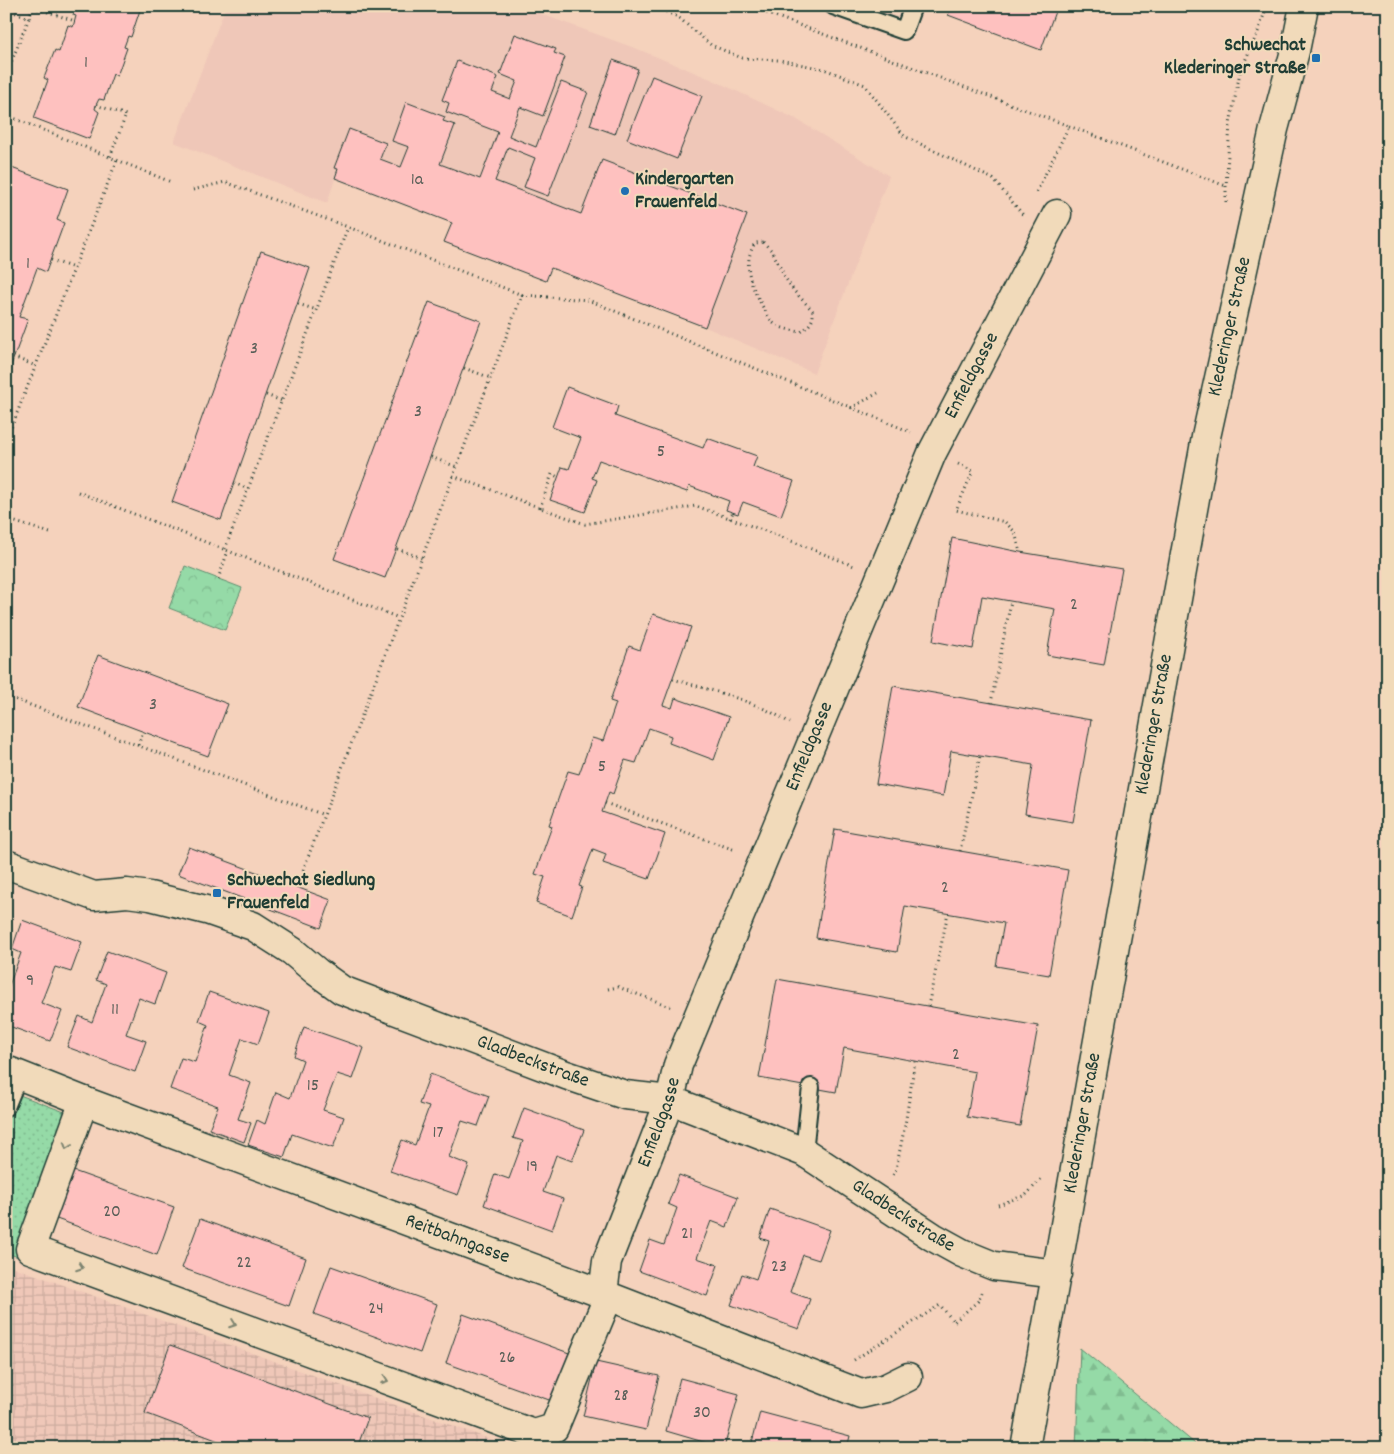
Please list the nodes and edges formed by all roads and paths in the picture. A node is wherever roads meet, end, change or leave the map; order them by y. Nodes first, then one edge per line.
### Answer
1 (33, 6) edge
2 (652, 6) edge
3 (748, 6) edge
4 (833, 6) edge
5 (913, 6) edge
6 (1304, 6) edge
7 (6, 9) edge
8 (29, 18) junction
9 (74, 21) dead end
10 (6, 75) edge
11 (96, 105) dead end
12 (6, 115) edge
13 (1069, 126) junction
14 (110, 157) junction
15 (117, 160) junction
16 (171, 182) dead end
17 (1226, 186) dead end
18 (193, 190) dead end
19 (1032, 200) dead end
20 (1028, 208) dead end
21 (1057, 214) dead end
22 (348, 227) junction
23 (51, 260) dead end
24 (74, 268) junction
25 (522, 295) junction
26 (298, 304) dead end
27 (809, 306) joint
28 (317, 310) junction
29 (13, 357) dead end
30 (36, 366) junction
31 (464, 368) dead end
32 (491, 378) junction
33 (878, 392) dead end
34 (266, 395) dead end
35 (282, 400) junction
36 (851, 408) junction
37 (916, 425) dead end
38 (6, 441) edge
39 (932, 453) junction
40 (431, 457) dead end
41 (457, 467) junction
42 (453, 476) junction
43 (558, 477) dead end
44 (234, 483) dead end
45 (248, 490) junction
46 (78, 492) dead end
47 (540, 508) junction
48 (733, 512) dead end
49 (6, 519) edge
50 (730, 519) junction
51 (50, 533) dead end
52 (396, 549) dead end
53 (227, 550) junction
54 (1020, 552) dead end
55 (422, 558) junction
56 (855, 567) dead end
57 (218, 579) dead end
58 (1011, 601) dead end
59 (399, 618) junction
60 (673, 679) dead end
61 (6, 696) edge
62 (991, 703) dead end
63 (790, 723) dead end
64 (144, 732) dead end
65 (138, 746) junction
66 (980, 756) dead end
67 (606, 802) dead end
68 (324, 815) junction
69 (738, 851) dead end
70 (960, 851) dead end
71 (6, 864) edge
72 (302, 873) dead end
73 (948, 913) dead end
74 (608, 989) dead end
75 (928, 1006) dead end
76 (677, 1009) dead end
77 (916, 1061) dead end
78 (12, 1072) edge
79 (811, 1087) dead end
80 (670, 1100) junction
81 (84, 1101) junction
82 (6, 1108) edge
83 (804, 1152) junction
84 (881, 1202) junction
85 (994, 1266) junction
86 (1056, 1274) junction
87 (603, 1294) junction
88 (908, 1377) dead end
89 (823, 1380) junction
90 (1026, 1448) edge

1 - 8 path
1 - 9 path
2 - 20 path
3 - 13 path
4 - 5 lane
6 - 86 street, Klederinger Straße
7 - 8 path
8 - 10 path
11 - 14 path
12 - 14 path
13 - 17 path
13 - 19 path
14 - 15 path
15 - 16 path
15 - 24 path
18 - 22 path
21 - 39 street, Enfieldgasse
22 - 25 path
22 - 28 path
23 - 24 path
24 - 30 path
25 - 32 path
25 - 36 path
26 - 28 path
27 - 27 path
28 - 35 path
29 - 30 path
30 - 38 path
31 - 32 path
32 - 41 path
33 - 36 path
34 - 35 path
35 - 45 path
36 - 37 path
39 - 54 path
39 - 80 street, Enfieldgasse
40 - 41 path
41 - 42 path
42 - 47 path
42 - 55 path
43 - 47 path
44 - 45 path
45 - 53 path
46 - 53 path
47 - 50 path
48 - 50 path
49 - 51 path
50 - 56 path
52 - 55 path
53 - 57 path
53 - 59 path
55 - 59 path
58 - 62 path
59 - 68 path
60 - 63 path
61 - 65 path
64 - 65 path
65 - 68 path
66 - 70 path
67 - 69 path
68 - 72 path
71 - 80 street, Gladbeckstraße
73 - 75 path
74 - 76 path
77 - 84 path
78 - 81 street, Reitbahngasse
78 - 82 lane
79 - 83 lane
80 - 83 street, Gladbeckstraße
80 - 87 street, Enfieldgasse
81 - 87 street, Reitbahngasse
81 -> 87 street, Enfieldgasse
83 - 84 street, Gladbeckstraße
84 - 85 street, Gladbeckstraße
85 - 86 street, Gladbeckstraße
85 - 89 path
86 - 90 street, Klederinger Straße
87 - 89 street, Reitbahngasse
88 - 89 street, Reitbahngasse

